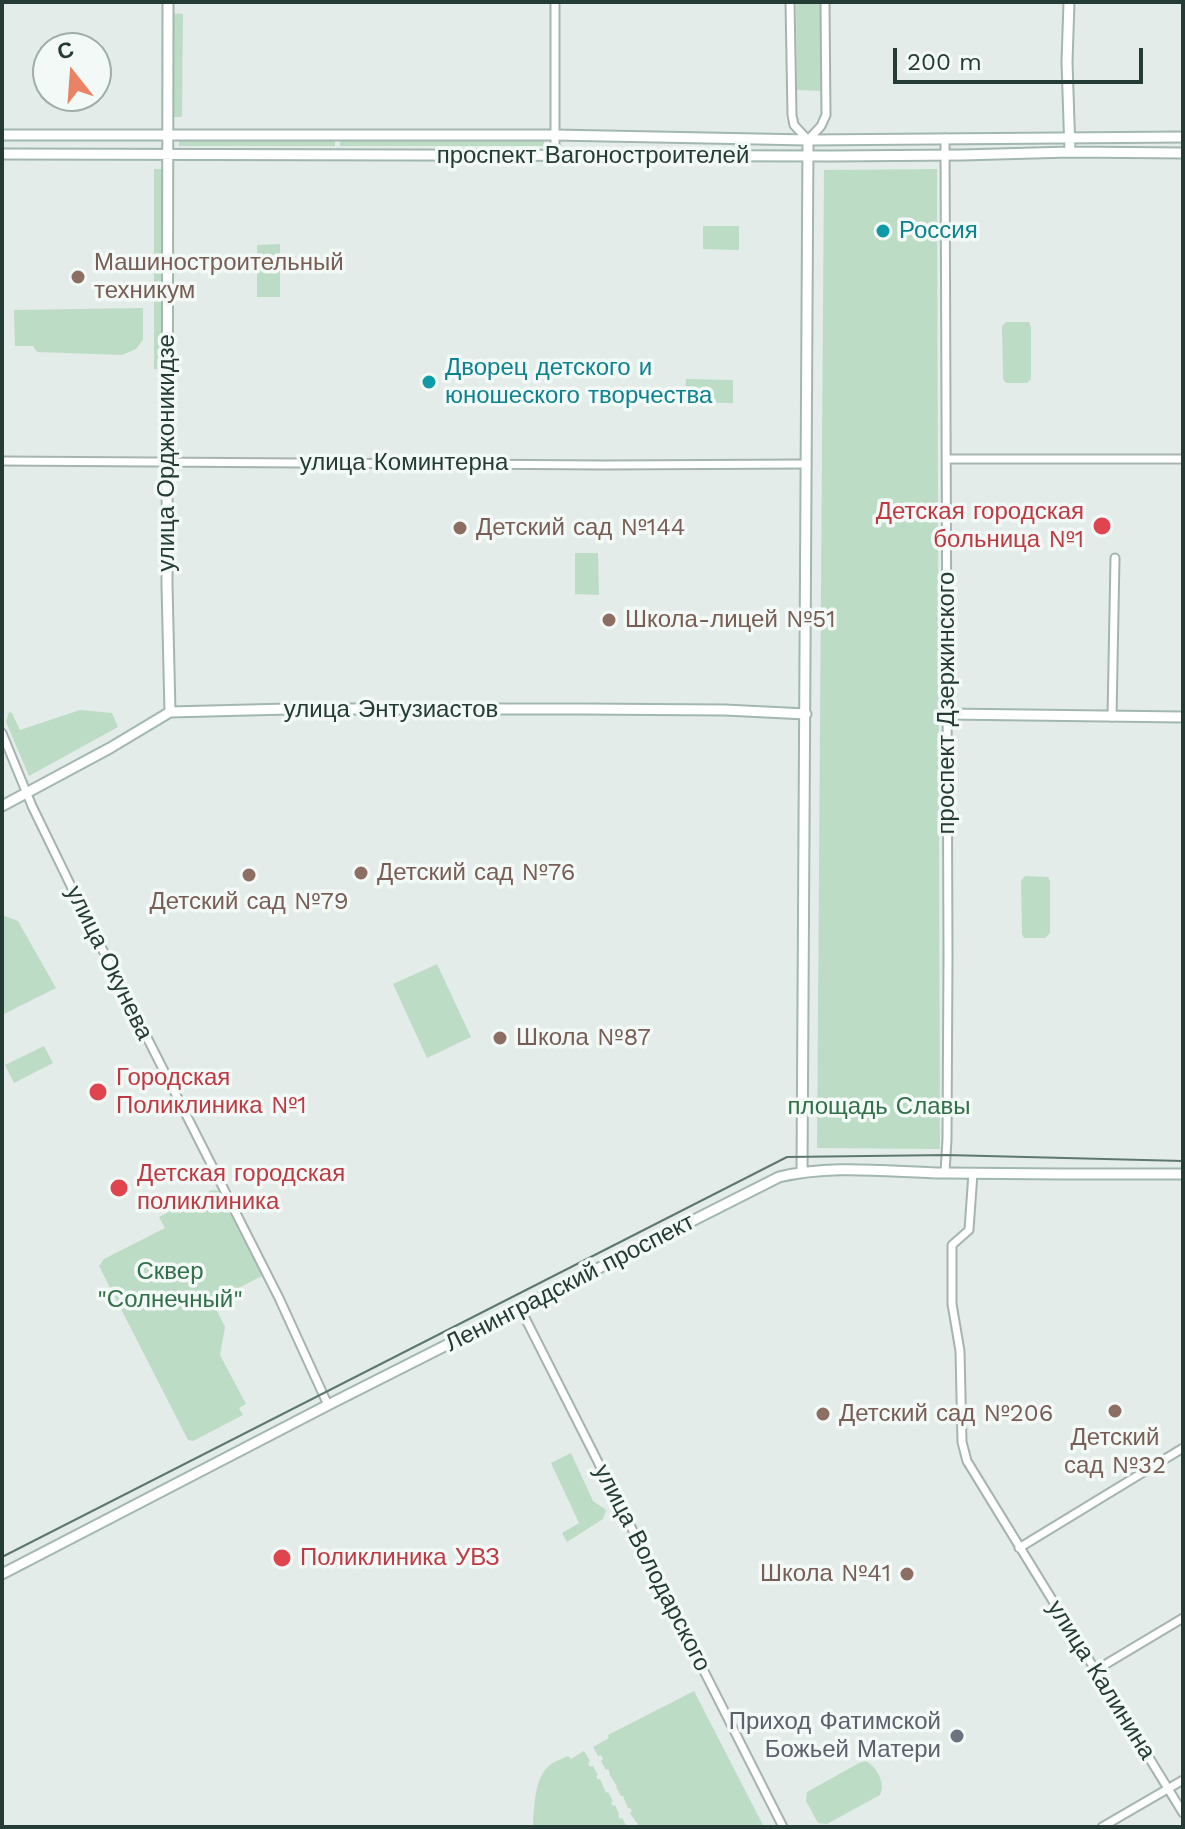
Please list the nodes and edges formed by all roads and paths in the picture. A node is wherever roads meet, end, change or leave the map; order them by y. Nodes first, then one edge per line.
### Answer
1 (168, 2) edge
2 (555, 2) edge
3 (790, 2) edge
4 (825, 2) edge
5 (1069, 2) edge
6 (2, 135) edge
7 (169, 135) junction
8 (555, 135) junction
9 (1070, 137) junction
10 (1183, 137) edge
11 (945, 138) junction
12 (808, 140) junction
13 (1070, 152) junction
14 (1183, 153) edge
15 (2, 154) edge
16 (168, 154) junction
17 (555, 155) junction
18 (946, 155) junction
19 (809, 156) junction
20 (946, 459) junction
21 (1183, 459) edge
22 (2, 461) edge
23 (167, 461) junction
24 (807, 464) junction
25 (1115, 558) dead end
26 (170, 712) junction
27 (806, 714) junction
28 (947, 714) junction
29 (1112, 717) junction
30 (1183, 717) edge
31 (2, 733) edge
32 (26, 792) junction
33 (2, 806) edge
34 (802, 1172) junction
35 (945, 1173) junction
36 (973, 1173) junction
37 (1183, 1174) edge
38 (520, 1308) junction
39 (328, 1405) junction
40 (1183, 1448) edge
41 (1019, 1548) junction
42 (2, 1574) edge
43 (1183, 1618) edge
44 (1096, 1670) junction
45 (1183, 1780) edge
46 (1169, 1789) junction
47 (1183, 1813) edge
48 (783, 1827) edge
49 (1102, 1827) edge

1 - 7 main road, улица Орджоникидзе
2 - 8 street
3 - 12 street
4 - 12 street
5 - 9 main road
6 - 7 main road, проспект Вагоностроителей
7 - 8 main road, проспект Вагоностроителей
7 - 16 main road, улица Орджоникидзе
8 - 12 main road, проспект Вагоностроителей
8 - 17 street
9 - 10 main road, проспект Вагоностроителей
9 - 11 main road, проспект Вагоностроителей
9 - 13 main road
11 - 12 main road, проспект Вагоностроителей
11 - 18 street, проспект Дзержинского
12 - 19 main road
13 - 14 main road, проспект Вагоностроителей
13 - 18 main road, проспект Вагоностроителей
15 - 16 main road, проспект Вагоностроителей
16 - 17 main road, проспект Вагоностроителей
16 - 23 main road, улица Орджоникидзе
17 - 19 main road, проспект Вагоностроителей
18 - 19 main road, проспект Вагоностроителей
18 - 20 street, проспект Дзержинского
19 - 24 main road
20 - 21 street
20 - 28 street, проспект Дзержинского
22 - 23 street, улица Коминтерна
23 - 24 street, улица Коминтерна
23 - 26 main road, улица Орджоникидзе
24 - 27 main road
25 - 29 street
26 - 27 main road, улица Энтузиастов
26 - 32 main road, улица Энтузиастов
27 - 34 main road
28 - 29 main road
28 - 35 street, проспект Дзержинского
29 - 30 main road
31 - 32 street, улица Окунева
32 - 33 main road, улица Энтузиастов
32 - 39 street, улица Окунева
34 - 35 main road, Ленинградский проспект
34 - 38 main road, Ленинградский проспект
35 - 36 main road, Ленинградский проспект
36 - 37 main road, Ленинградский проспект
36 - 41 street
38 - 39 main road, Ленинградский проспект
38 - 48 street, улица Володарского
39 - 42 main road, Ленинградский проспект
40 - 41 street
41 - 44 street, улица Калинина
43 - 44 street
44 - 46 street, улица Калинина
45 - 46 street
46 - 47 street, улица Калинина
46 - 49 street

